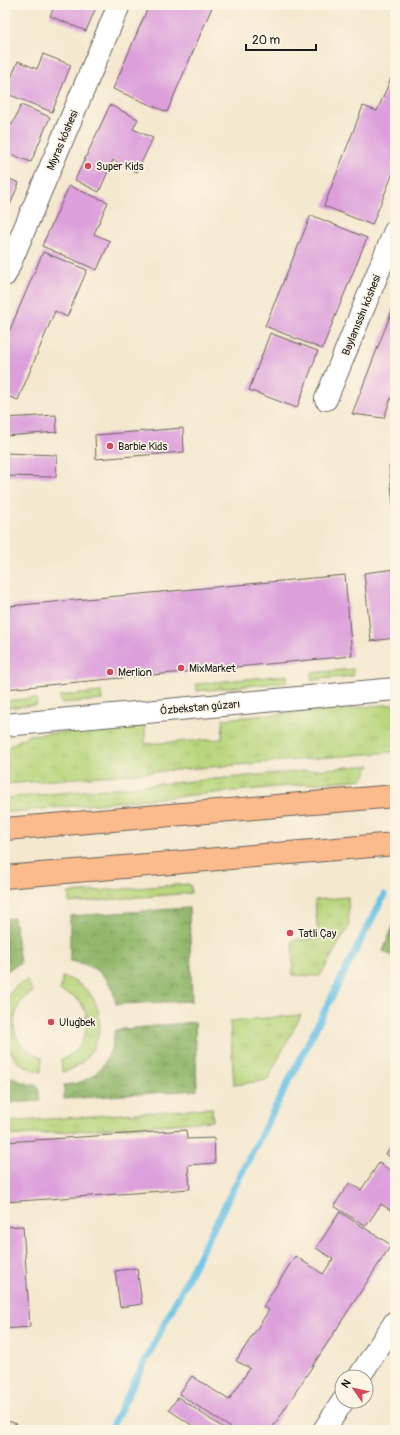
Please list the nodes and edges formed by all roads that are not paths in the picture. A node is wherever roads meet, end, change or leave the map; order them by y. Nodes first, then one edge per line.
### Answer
1 (119, 5) edge
2 (395, 231) edge
3 (5, 275) edge
4 (326, 399) dead end
5 (395, 689) edge
6 (5, 725) edge
7 (395, 796) edge
8 (5, 828) edge
9 (395, 844) edge
10 (5, 877) edge
11 (395, 1322) edge
12 (363, 1369) edge
13 (338, 1409) edge
14 (324, 1430) edge

1 - 3 street, Miyras kóshesi
2 - 4 street, Baylanısshı kóshesi
5 - 6 street, Ózbekstan gúzarı
7 - 8 main road
9 - 10 main road
11 - 12 street
13 - 14 street

